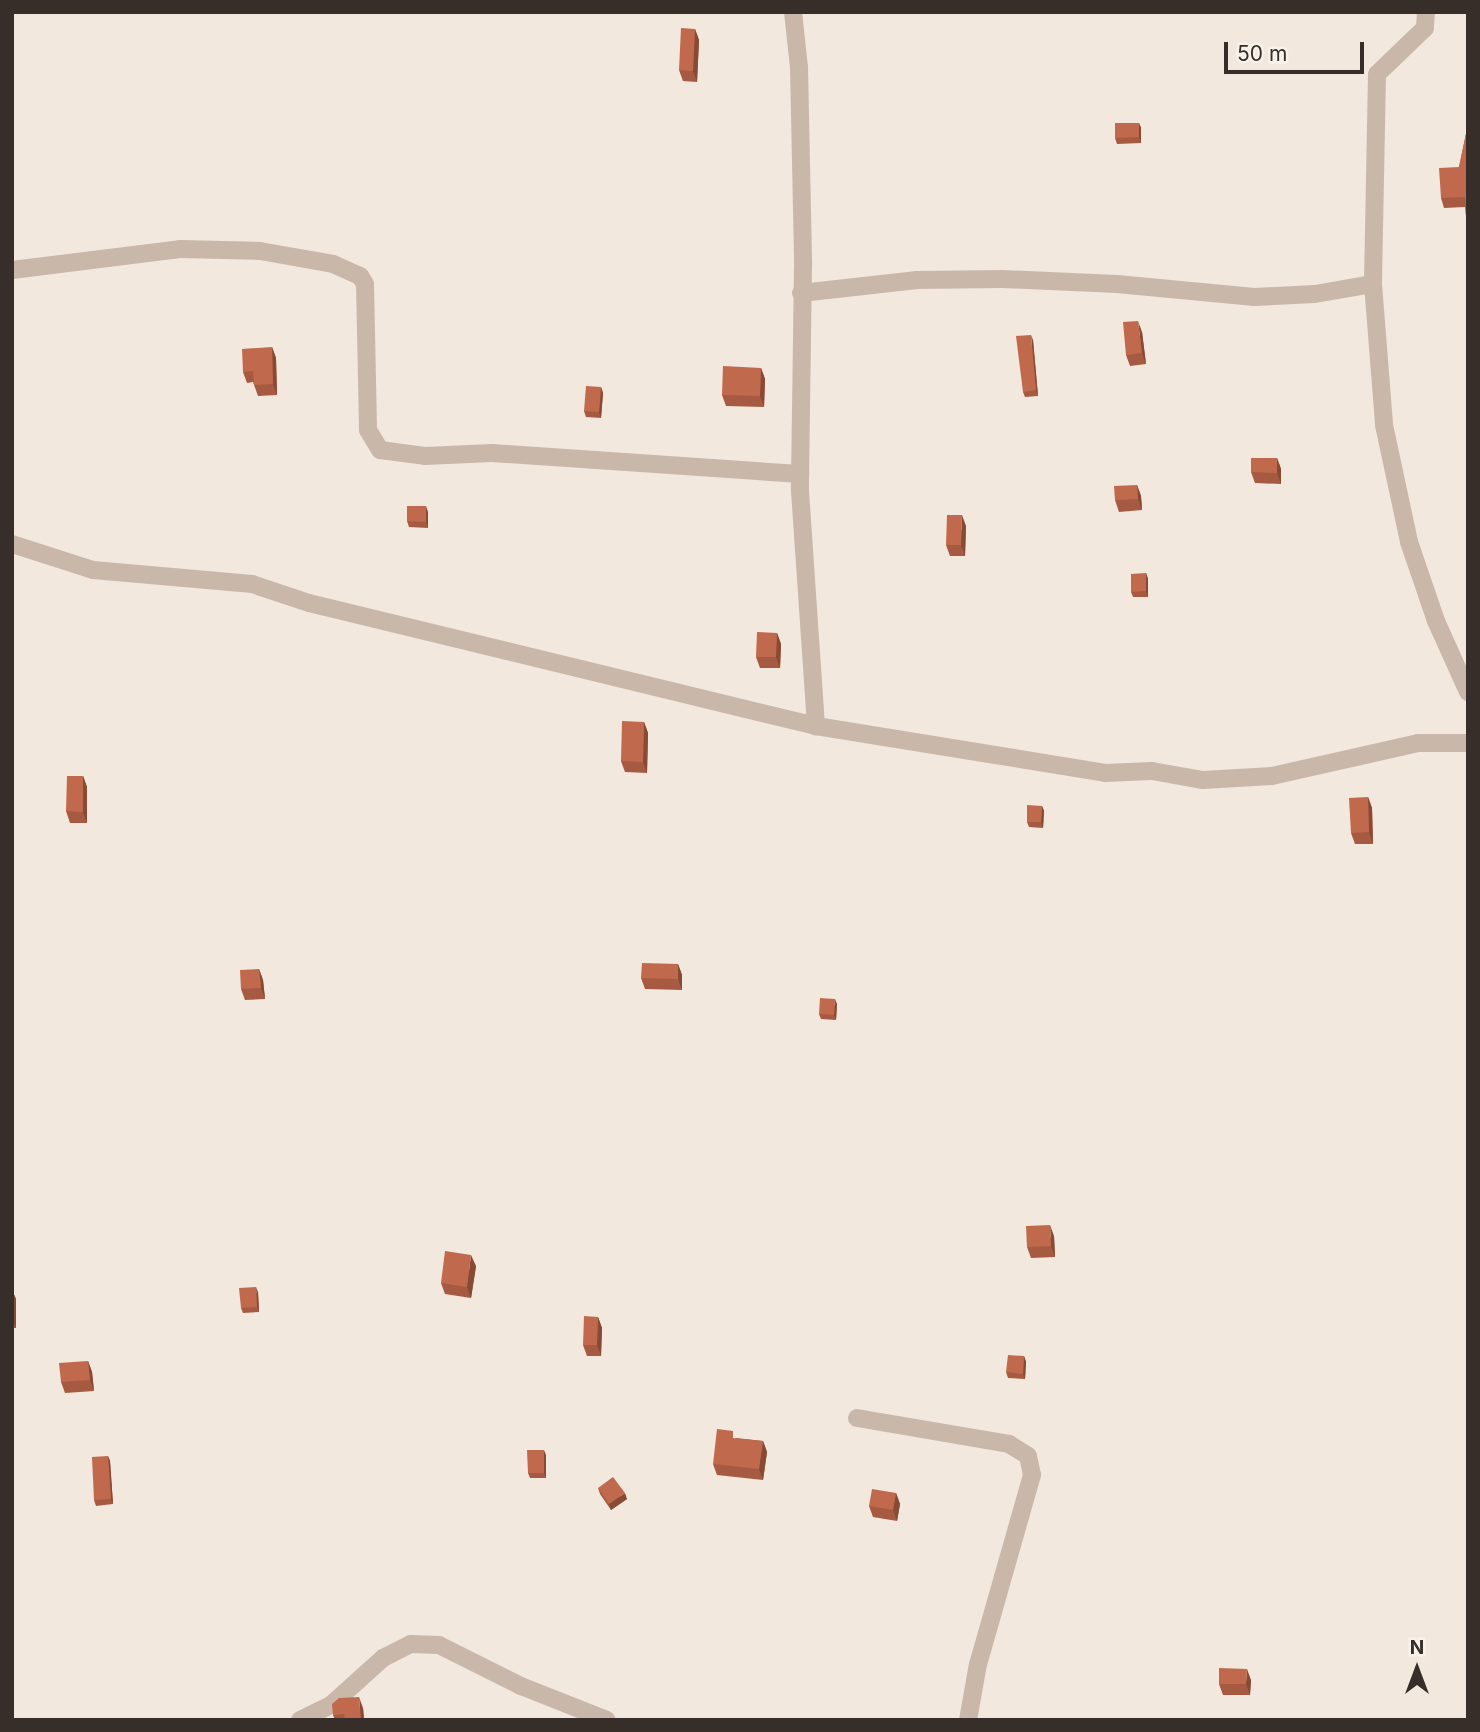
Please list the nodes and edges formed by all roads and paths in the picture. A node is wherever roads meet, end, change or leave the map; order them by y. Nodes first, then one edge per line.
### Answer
1 (793, 12) edge
2 (1426, 12) edge
3 (12, 270) edge
4 (1373, 284) junction
5 (801, 293) junction
6 (800, 474) junction
7 (12, 544) edge
8 (1468, 692) edge
9 (816, 726) junction
10 (1468, 743) edge
11 (857, 1418) dead end
12 (300, 1720) edge
13 (607, 1720) edge
14 (968, 1720) edge

1 - 5 street
2 - 4 street
3 - 6 street
4 - 5 street
4 - 8 street
5 - 6 street
6 - 9 street
7 - 9 street
9 - 10 street
11 - 14 street
12 - 13 street

